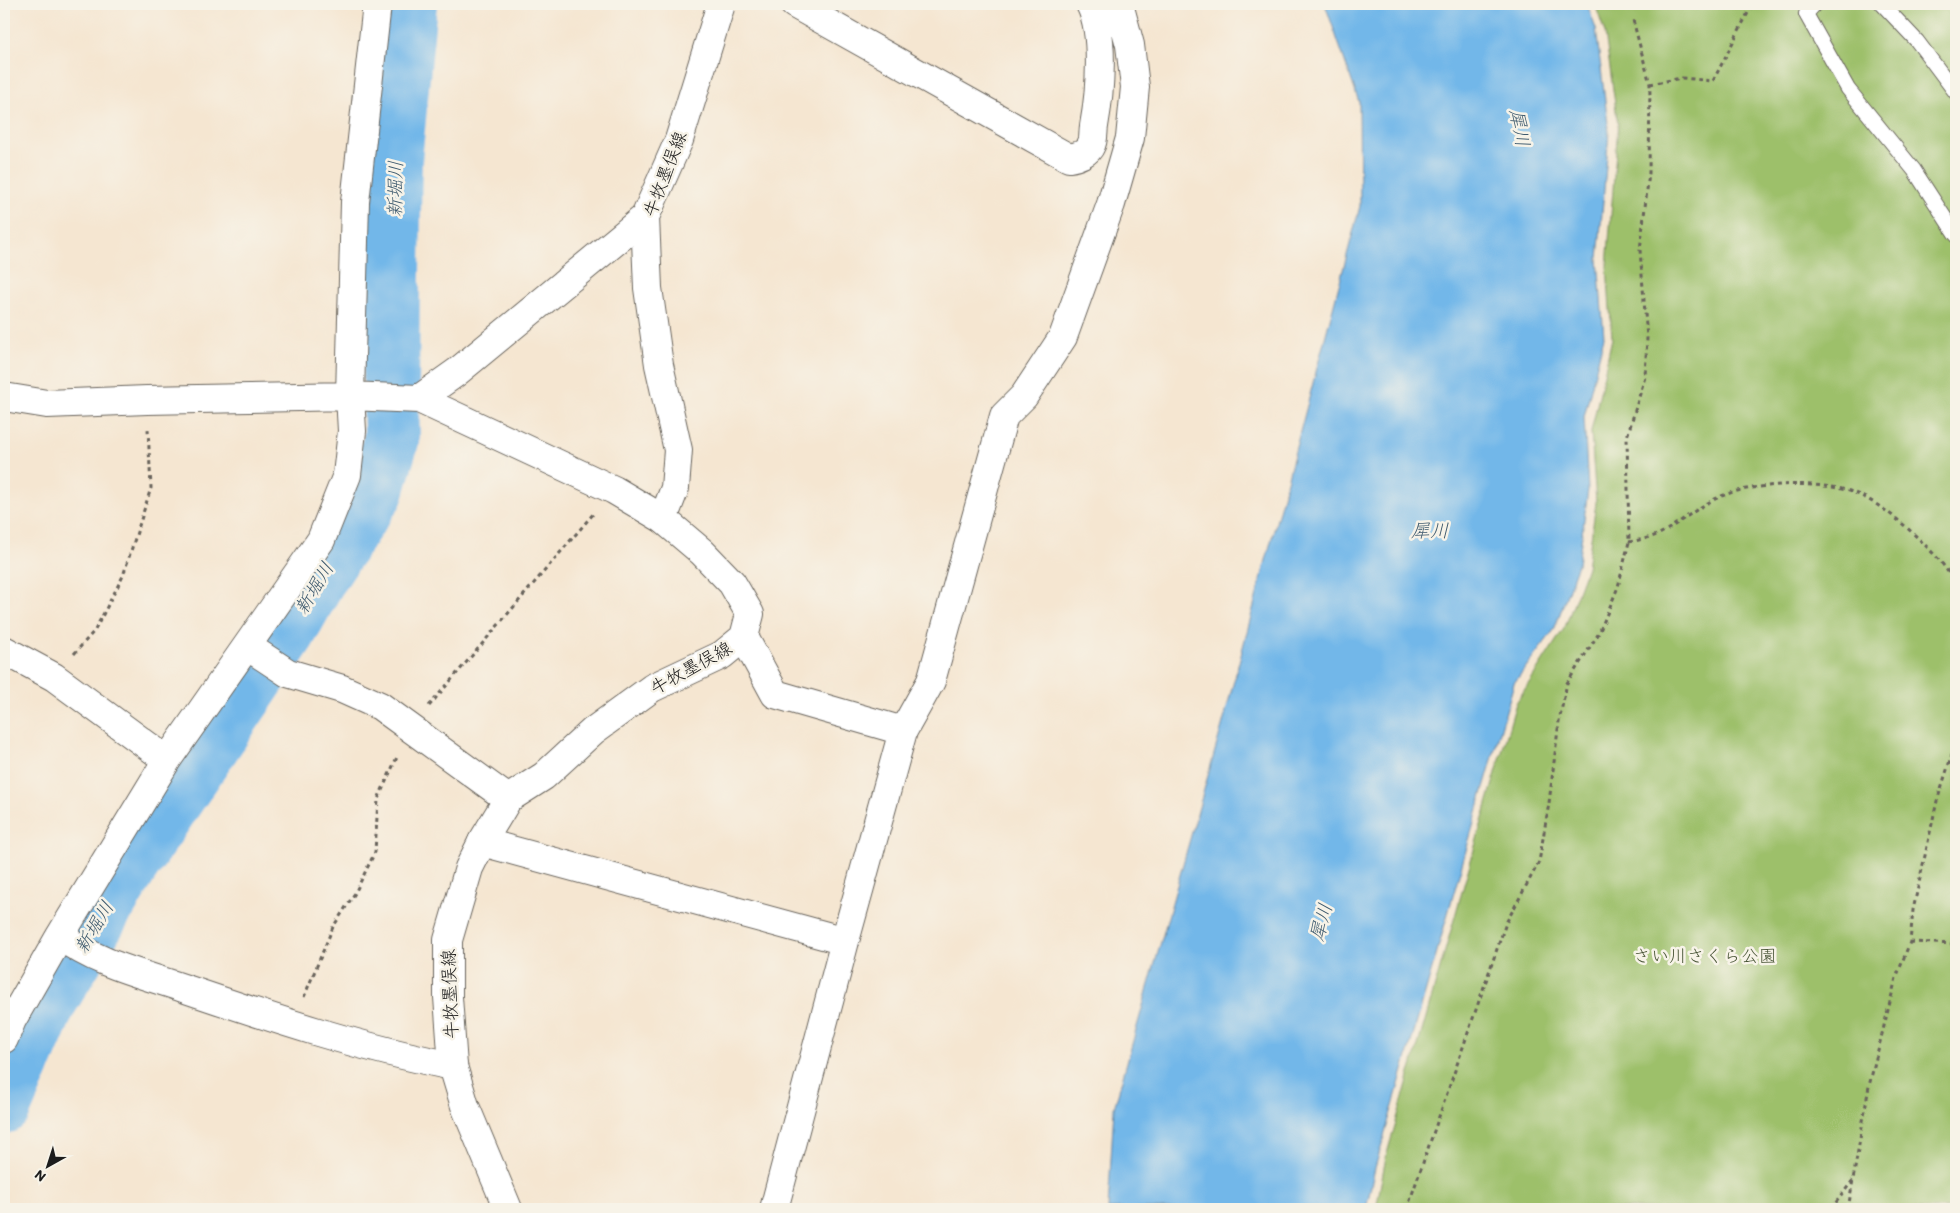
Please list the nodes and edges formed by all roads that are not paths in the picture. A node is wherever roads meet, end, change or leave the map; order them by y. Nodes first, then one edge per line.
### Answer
1 (377, 4) edge
2 (722, 4) edge
3 (794, 4) edge
4 (1090, 4) edge
5 (1119, 4) edge
6 (1815, 4) edge
7 (1882, 4) edge
8 (1956, 93) edge
9 (645, 216) junction
10 (1956, 234) edge
11 (350, 396) junction
12 (4, 397) edge
13 (419, 399) junction
14 (663, 519) junction
15 (744, 637) junction
16 (251, 649) junction
17 (4, 650) edge
18 (903, 731) junction
19 (167, 760) junction
20 (508, 799) junction
21 (482, 842) junction
22 (844, 941) junction
23 (73, 945) junction
24 (4, 1039) edge
25 (453, 1066) junction
26 (508, 1209) edge
27 (774, 1209) edge

1 - 11 street
2 - 9 street, 牛牧墨俣線
3 - 4 street
5 - 18 street
6 - 10 lane
7 - 8 lane
9 - 13 street
9 - 14 street, 牛牧墨俣線
11 - 12 street
11 - 13 street
11 - 16 street
13 - 14 street
14 - 15 street, 牛牧墨俣線
15 - 18 street
15 - 20 street, 牛牧墨俣線
16 - 19 street
16 - 20 street
17 - 19 street
18 - 22 street
19 - 23 street
20 - 21 street, 牛牧墨俣線
21 - 22 street
21 - 25 street, 牛牧墨俣線
22 - 27 street
23 - 24 street
23 - 25 street
25 - 26 street, 牛牧墨俣線

